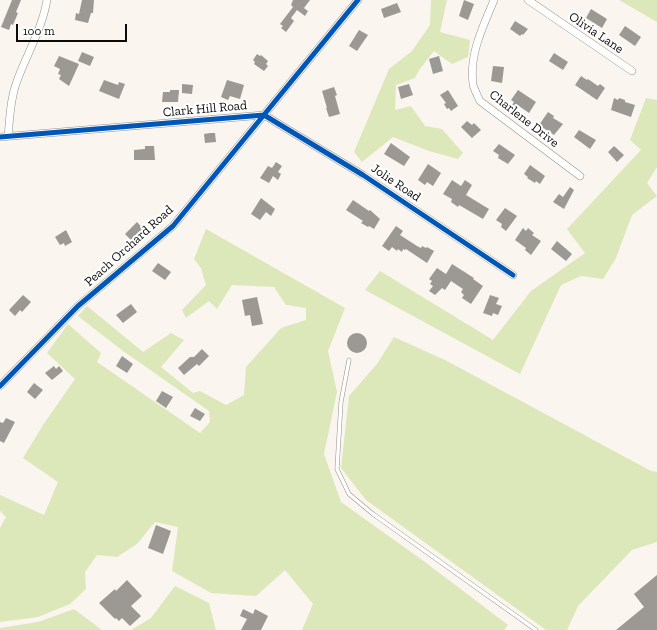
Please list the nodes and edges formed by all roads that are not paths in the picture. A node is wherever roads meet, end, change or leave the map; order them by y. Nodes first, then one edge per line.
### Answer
1 (47, 0) edge
2 (358, 0) edge
3 (494, 0) edge
4 (528, 0) edge
5 (632, 71) dead end
6 (264, 115) junction
7 (4, 137) edge
8 (580, 176) dead end
9 (513, 275) dead end
10 (349, 360) dead end
11 (0, 386) edge
12 (536, 630) edge

1 - 7 street
2 - 6 street, Clark Hill Road
3 - 8 street, Charlene Drive
4 - 5 street, Olivia Lane
6 - 7 street, Clark Hill Road
6 - 9 street, Jolie Road
6 - 11 street, Peach Orchard Road
10 - 12 lane

